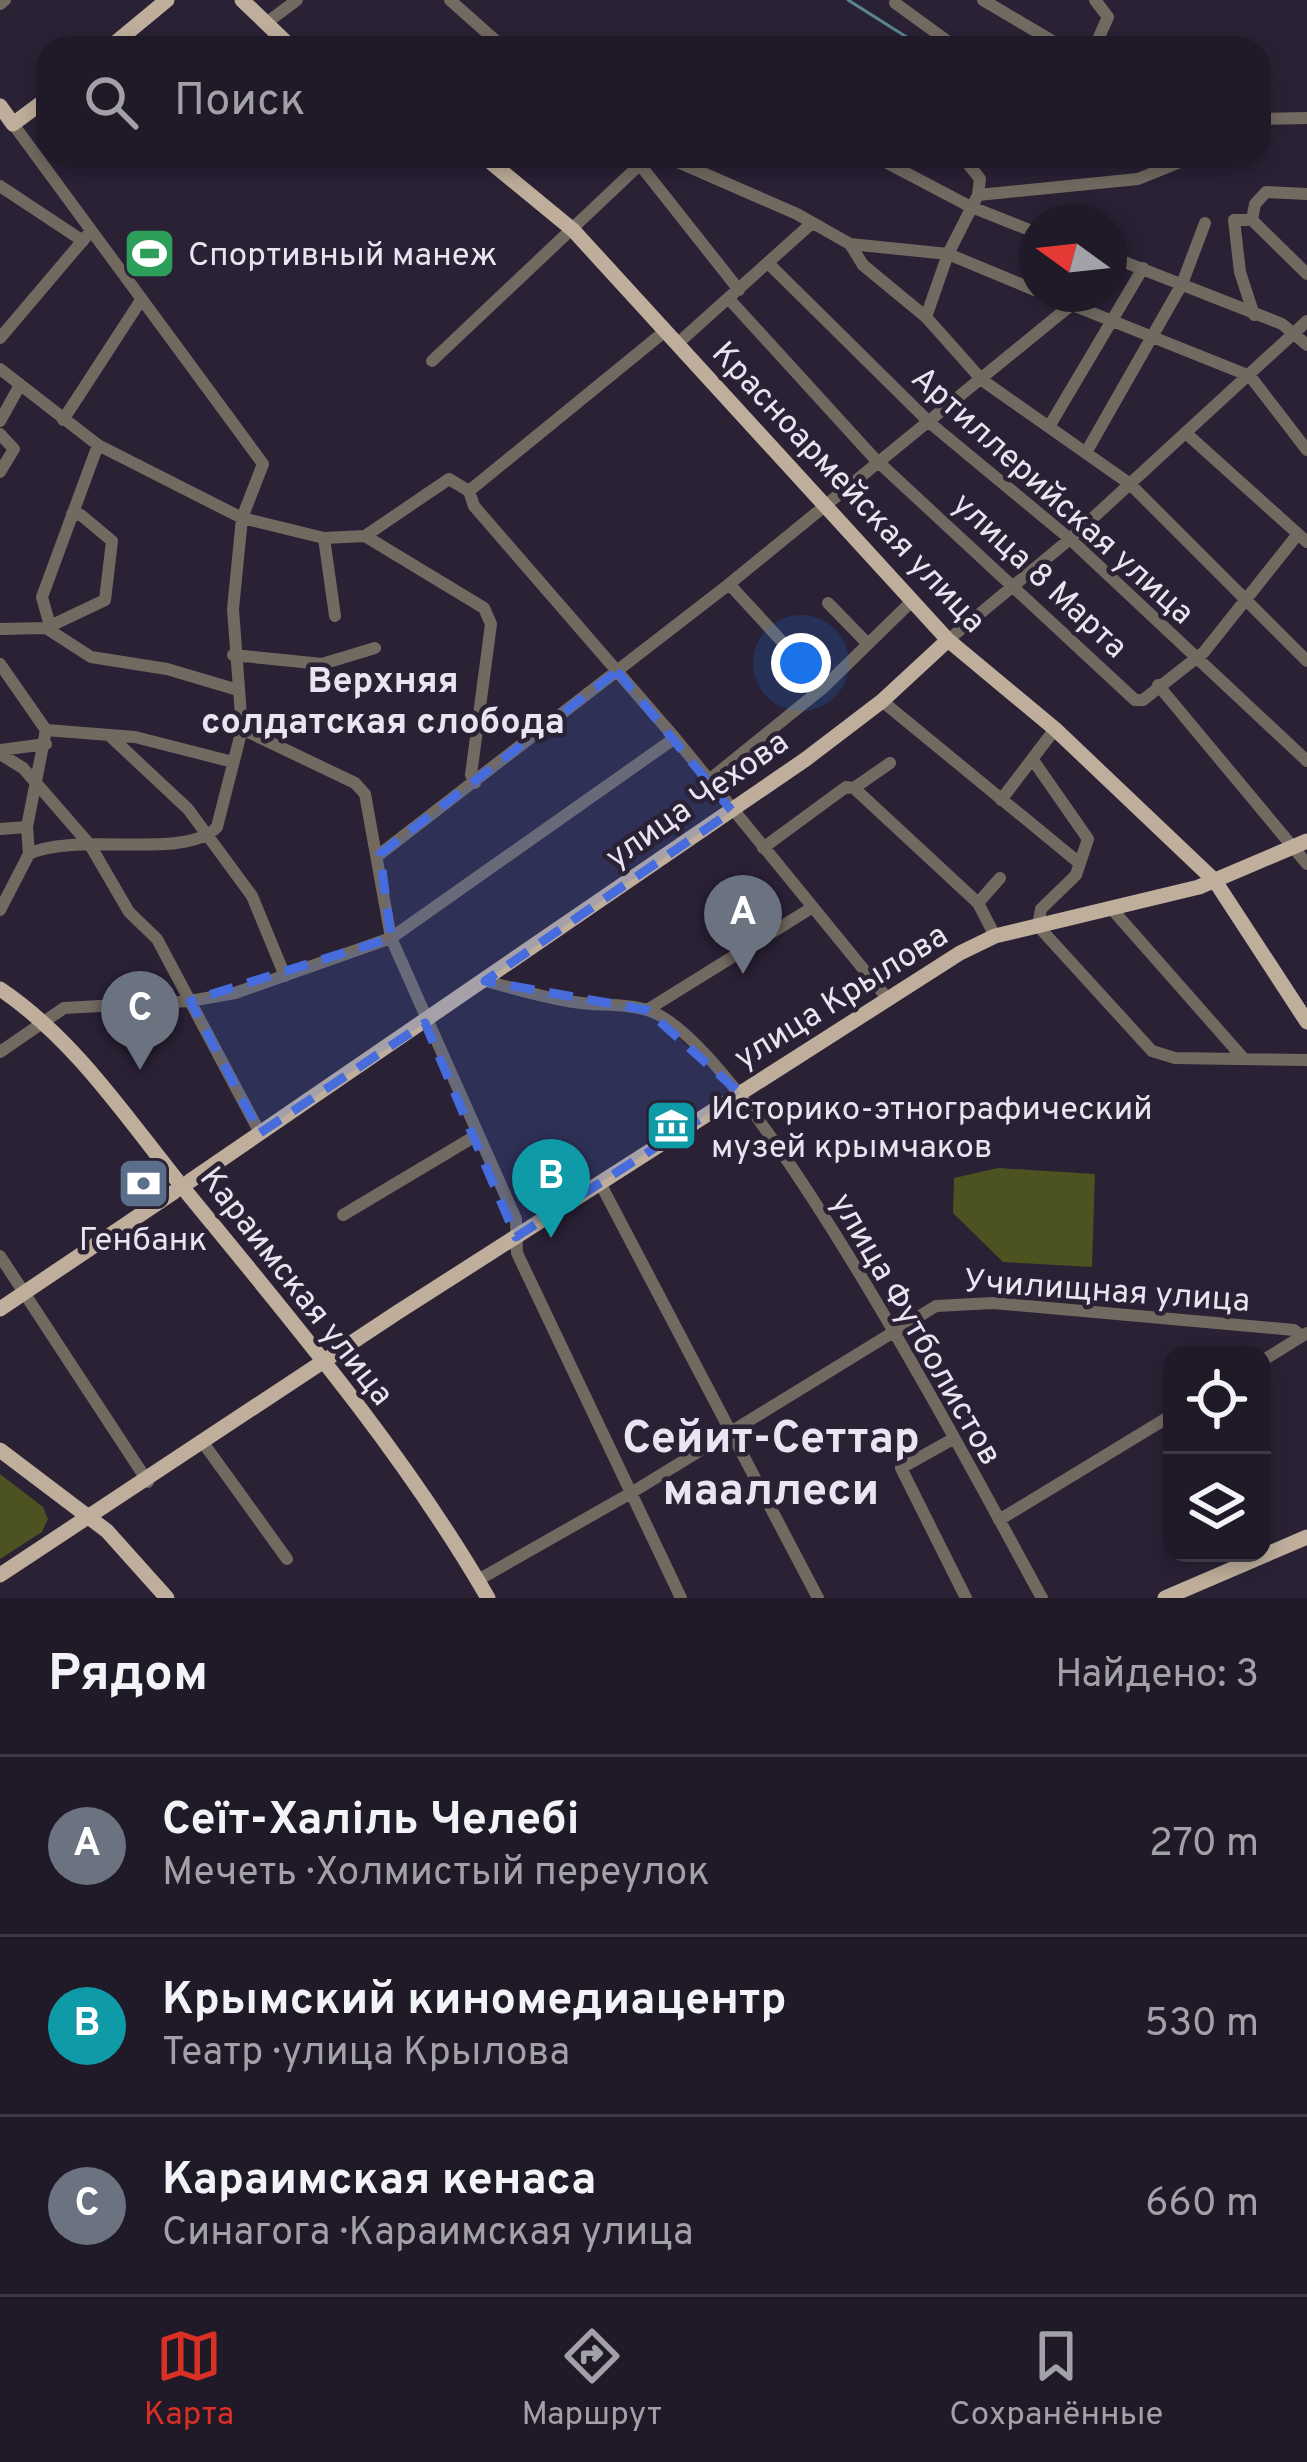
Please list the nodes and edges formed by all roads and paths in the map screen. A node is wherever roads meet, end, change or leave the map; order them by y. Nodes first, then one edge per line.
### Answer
1 (167, 0) edge
2 (242, 0) edge
3 (297, 0) edge
4 (450, 0) edge
5 (983, 0) edge
6 (1095, 0) edge
7 (895, 3) edge
8 (265, 24) junction
9 (124, 36) edge
10 (278, 36) edge
11 (490, 36) edge
12 (940, 36) edge
13 (1044, 36) edge
14 (1099, 36) edge
15 (0, 106) edge
16 (36, 107) edge
17 (1307, 118) edge
18 (1271, 119) edge
19 (13, 124) junction
20 (36, 160) edge
21 (41, 168) edge
22 (498, 168) edge
23 (632, 168) edge
24 (646, 168) edge
25 (691, 168) edge
26 (901, 168) edge
27 (971, 168) edge
28 (1164, 168) edge
29 (0, 186) edge
30 (1307, 194) edge
31 (974, 201) junction
32 (1252, 220) junction
33 (812, 223) junction
34 (1205, 223) dead end
35 (1019, 224) edge
36 (573, 230) junction
37 (86, 237) junction
38 (850, 244) junction
39 (948, 254) junction
40 (1127, 262) edge
41 (768, 263) junction
42 (1143, 268) junction
43 (1307, 274) edge
44 (1019, 283) edge
45 (1182, 284) junction
46 (734, 294) junction
47 (141, 300) junction
48 (1058, 312) edge
49 (1096, 312) edge
50 (1255, 315) junction
51 (926, 317) junction
52 (1307, 321) edge
53 (1113, 322) junction
54 (664, 332) junction
55 (1294, 332) junction
56 (0, 338) edge
57 (1150, 338) junction
58 (677, 344) junction
59 (1307, 345) edge
60 (432, 361) dead end
61 (0, 369) edge
62 (1250, 376) junction
63 (982, 380) junction
64 (20, 385) junction
65 (63, 420) junction
66 (0, 421) edge
67 (930, 423) junction
68 (1050, 425) junction
69 (0, 434) edge
70 (1188, 435) junction
71 (98, 445) junction
72 (1088, 449) junction
73 (1307, 450) edge
74 (881, 463) junction
75 (0, 472) edge
76 (1130, 484) junction
77 (469, 491) junction
78 (826, 506) junction
79 (72, 514) junction
80 (242, 518) junction
81 (365, 536) junction
82 (324, 538) junction
83 (1302, 538) edge
84 (1070, 539) junction
85 (1014, 582) junction
86 (729, 584) junction
87 (1246, 601) junction
88 (911, 602) junction
89 (828, 603) dead end
90 (335, 616) dead end
91 (48, 627) junction
92 (0, 629) edge
93 (948, 640) junction
94 (867, 643) junction
95 (375, 648) dead end
96 (233, 655) junction
97 (1195, 658) junction
98 (1307, 661) edge
99 (0, 664) edge
100 (617, 671) junction
101 (1158, 685) junction
102 (824, 687) junction
103 (238, 691) junction
104 (882, 701) junction
105 (242, 729) junction
106 (1055, 729) junction
107 (110, 736) junction
108 (46, 737) junction
109 (675, 738) junction
110 (0, 752) edge
111 (1033, 760) junction
112 (1307, 760) edge
113 (232, 762) junction
114 (890, 763) dead end
115 (709, 780) junction
116 (475, 783) junction
117 (36, 785) junction
118 (854, 788) junction
119 (1001, 800) junction
120 (732, 811) junction
121 (27, 827) junction
122 (0, 829) edge
123 (205, 836) junction
124 (1299, 843) edge
125 (90, 845) junction
126 (763, 848) junction
127 (29, 854) junction
128 (380, 854) junction
129 (1078, 862) junction
130 (1307, 863) edge
131 (1000, 878) dead end
132 (1215, 881) junction
133 (978, 903) junction
134 (813, 907) junction
135 (1111, 908) junction
136 (0, 910) edge
137 (1038, 926) junction
138 (995, 937) junction
139 (391, 938) junction
140 (285, 976) junction
141 (485, 981) junction
142 (0, 989) edge
143 (887, 998) junction
144 (190, 1001) junction
145 (647, 1010) junction
146 (45, 1022) junction
147 (425, 1022) junction
148 (1307, 1022) edge
149 (0, 1052) edge
150 (1244, 1059) junction
151 (1307, 1060) edge
152 (740, 1093) junction
153 (260, 1132) junction
154 (477, 1135) junction
155 (190, 1181) dead end
156 (600, 1183) junction
157 (175, 1192) dead end
158 (343, 1215) dead end
159 (517, 1237) junction
160 (0, 1256) edge
161 (24, 1292) junction
162 (0, 1310) edge
163 (891, 1333) junction
164 (1305, 1334) edge
165 (1271, 1355) edge
166 (324, 1363) junction
167 (1163, 1420) edge
168 (729, 1431) junction
169 (952, 1439) junction
170 (204, 1444) junction
171 (0, 1450) edge
172 (148, 1482) junction
173 (632, 1493) junction
174 (89, 1518) junction
175 (999, 1520) junction
176 (1307, 1537) edge
177 (1299, 1547) edge
178 (287, 1559) dead end
179 (0, 1575) edge
180 (478, 1580) junction
181 (167, 1598) edge
182 (488, 1598) edge
183 (681, 1598) edge
184 (818, 1598) edge
185 (966, 1598) edge
186 (1042, 1598) edge
187 (1165, 1598) edge

1 - 9 main road
2 - 8 main road
3 - 8 street
4 - 11 street
5 - 13 street
6 - 14 street
7 - 12 street
8 - 10 main road
15 - 19 main road
16 - 19 main road
17 - 18 street
19 - 20 street
21 - 37 street
22 - 36 main road, Красноармейская улица
23 - 36 street
24 - 46 street, улица 8 Марта
25 - 33 street
26 - 31 street
27 - 31 street
28 - 31 street
29 - 37 street
30 - 32 street
31 - 35 street
31 - 39 street
32 - 43 street
32 - 50 street
33 - 38 street
33 - 41 street
34 - 45 street
36 - 54 main road, Красноармейская улица
36 - 60 street
37 - 47 street
37 - 56 street
38 - 39 street
38 - 51 street
39 - 44 street
39 - 51 street
40 - 42 street
41 - 46 street
41 - 67 street, Артиллерийская улица
42 - 45 street
42 - 53 street
45 - 50 street
45 - 57 street
46 - 58 street
46 - 74 street, улица 8 Марта
47 - 65 street
47 - 80 street
48 - 63 street
49 - 53 street
50 - 55 street
51 - 63 street
52 - 55 street, улица Чехова
53 - 57 street
53 - 68 street
54 - 58 main road, Красноармейская улица
54 - 77 street
55 - 59 street
55 - 62 street, улица Чехова
57 - 62 street
57 - 72 street
58 - 78 main road, Красноармейская улица
61 - 64 street
62 - 70 street, улица Чехова
62 - 73 street
63 - 67 street
63 - 68 street
64 - 65 street
64 - 66 street
65 - 71 street
67 - 74 street
67 - 84 street, Артиллерийская улица
68 - 72 street
69 - 75 street
70 - 76 street, улица Чехова
70 - 83 street
71 - 79 street
71 - 80 street
72 - 76 street
74 - 78 street
74 - 85 street, улица 8 Марта
76 - 84 street, улица Чехова
76 - 87 street
77 - 81 street
77 - 100 street
78 - 86 street
78 - 88 main road, Красноармейская улица
79 - 91 street
79 - 91 street
80 - 82 street
80 - 96 street
81 - 82 street
81 - 116 street
82 - 90 street
83 - 87 street
84 - 85 street, улица Чехова
84 - 97 street, Артиллерийская улица
85 - 93 street, улица Чехова
85 - 101 street, улица 8 Марта
86 - 100 street
86 - 102 street
87 - 97 street
87 - 98 street
88 - 93 main road, Красноармейская улица
88 - 94 street
89 - 94 street
91 - 92 street
91 - 103 street
93 - 104 main road, улица Чехова
93 - 106 main road, Красноармейская улица
94 - 102 street
95 - 96 street
96 - 103 street
97 - 101 street
97 - 112 street, Артиллерийская улица
99 - 108 street
100 - 109 street
100 - 116 street
101 - 124 street, улица 8 Марта
102 - 115 street
103 - 105 street
104 - 119 street
104 - 120 main road, улица Чехова
105 - 113 street
105 - 128 street
106 - 111 street
106 - 132 main road, Красноармейская улица
107 - 108 street
107 - 113 street
107 - 123 street
108 - 110 street
108 - 117 street
109 - 115 street
109 - 139 street
110 - 117 street
111 - 119 street
111 - 129 street
113 - 123 street
114 - 118 street
115 - 120 street
116 - 128 street
117 - 121 street
117 - 125 street
118 - 126 street
118 - 133 street
119 - 129 street
120 - 126 street
120 - 141 main road, улица Чехова
121 - 122 street
121 - 127 street
123 - 125 street
123 - 140 street
124 - 130 street, улица 8 Марта
124 - 132 main road, улица Крылова
125 - 127 street
125 - 144 street
126 - 134 street
127 - 136 street
128 - 139 street
129 - 137 street
131 - 133 street
132 - 135 main road, улица Крылова
132 - 148 main road, Красноармейская улица
133 - 138 street
134 - 143 street
134 - 145 street
135 - 137 main road, улица Крылова
135 - 150 street
137 - 138 main road, улица Крылова
137 - 150 street
138 - 143 main road, улица Крылова
139 - 140 street
139 - 147 street
140 - 144 street
141 - 145 street, улица Футболистов
141 - 147 main road, улица Чехова
142 - 146 main road, Караимская улица
143 - 152 main road, улица Крылова
144 - 146 street
144 - 153 street
145 - 152 street, улица Футболистов
146 - 149 street
146 - 166 main road, Караимская улица
147 - 153 main road, улица Чехова
147 - 154 street
150 - 151 street
152 - 156 main road, улица Крылова
152 - 163 street, улица Футболистов
153 - 155 main road, улица Чехова
154 - 158 street
154 - 159 street
156 - 159 main road, улица Крылова
156 - 168 street
157 - 161 main road
159 - 166 main road, улица Крылова
159 - 173 street
160 - 161 street
161 - 162 main road
161 - 172 street
163 - 164 street, Училищная улица
163 - 168 street, Училищная улица
163 - 169 street, улица Футболистов
164 - 165 street
166 - 170 main road, улица Крылова
166 - 180 main road, Караимская улица
167 - 175 street
168 - 173 street, Училищная улица
168 - 184 street
169 - 175 street, улица Футболистов
169 - 185 street
170 - 172 main road, улица Крылова
170 - 178 street
171 - 174 main road
172 - 174 main road, улица Крылова
173 - 180 street, Училищная улица
173 - 183 street
174 - 179 main road, улица Крылова
174 - 181 main road
175 - 186 street, улица Футболистов
176 - 177 main road
177 - 187 main road
180 - 182 main road, Караимская улица

